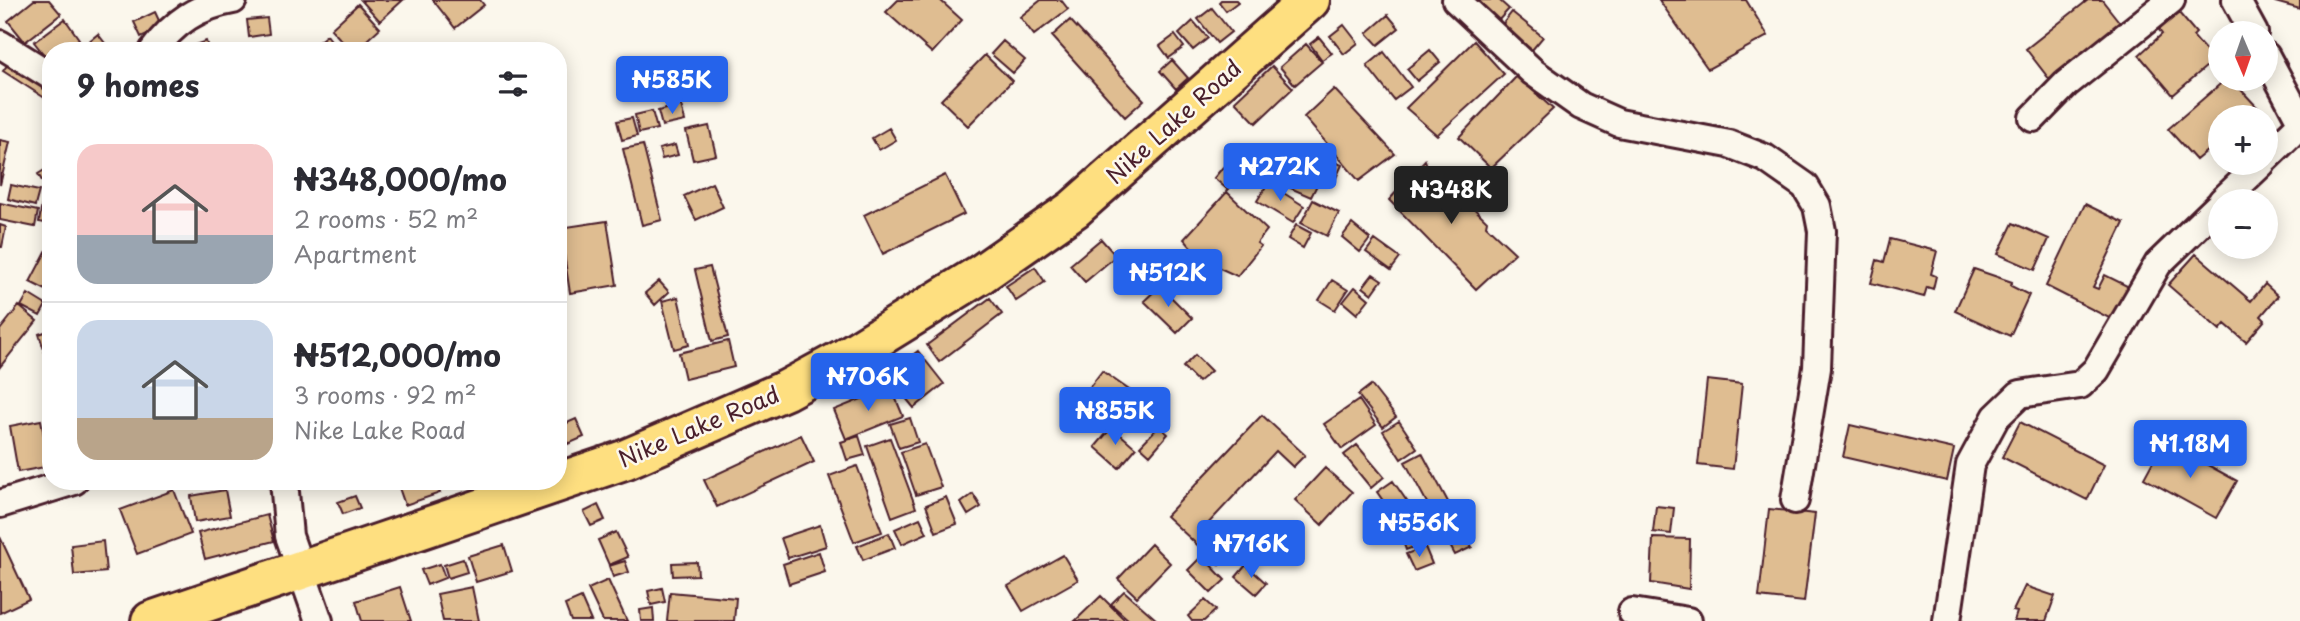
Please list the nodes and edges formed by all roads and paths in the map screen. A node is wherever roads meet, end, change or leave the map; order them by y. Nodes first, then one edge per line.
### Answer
1 (233, 0) edge
2 (1310, 0) edge
3 (1456, 0) edge
4 (2171, 0) edge
5 (2236, 0) edge
6 (2247, 21) edge
7 (159, 42) edge
8 (0, 44) edge
9 (42, 70) edge
10 (2278, 80) edge
11 (2033, 118) dead end
12 (2300, 123) edge
13 (2278, 146) edge
14 (2250, 175) edge
15 (2235, 189) edge
16 (2208, 216) edge
17 (567, 480) edge
18 (45, 490) edge
19 (285, 490) edge
20 (538, 490) edge
21 (1796, 500) dead end
22 (0, 504) edge
23 (303, 572) junction
24 (1632, 611) dead end
25 (151, 621) edge
26 (319, 621) edge
27 (1688, 621) edge
28 (1947, 621) edge

1 - 7 street
2 - 17 main road, Nike Lake Road
3 - 21 street
4 - 11 street
5 - 6 street
8 - 9 street
10 - 12 street
12 - 13 street
14 - 15 street
16 - 28 street
18 - 22 street
19 - 23 street
20 - 23 main road, Nike Lake Road
23 - 25 main road, Nike Lake Road
23 - 26 street
24 - 27 street

